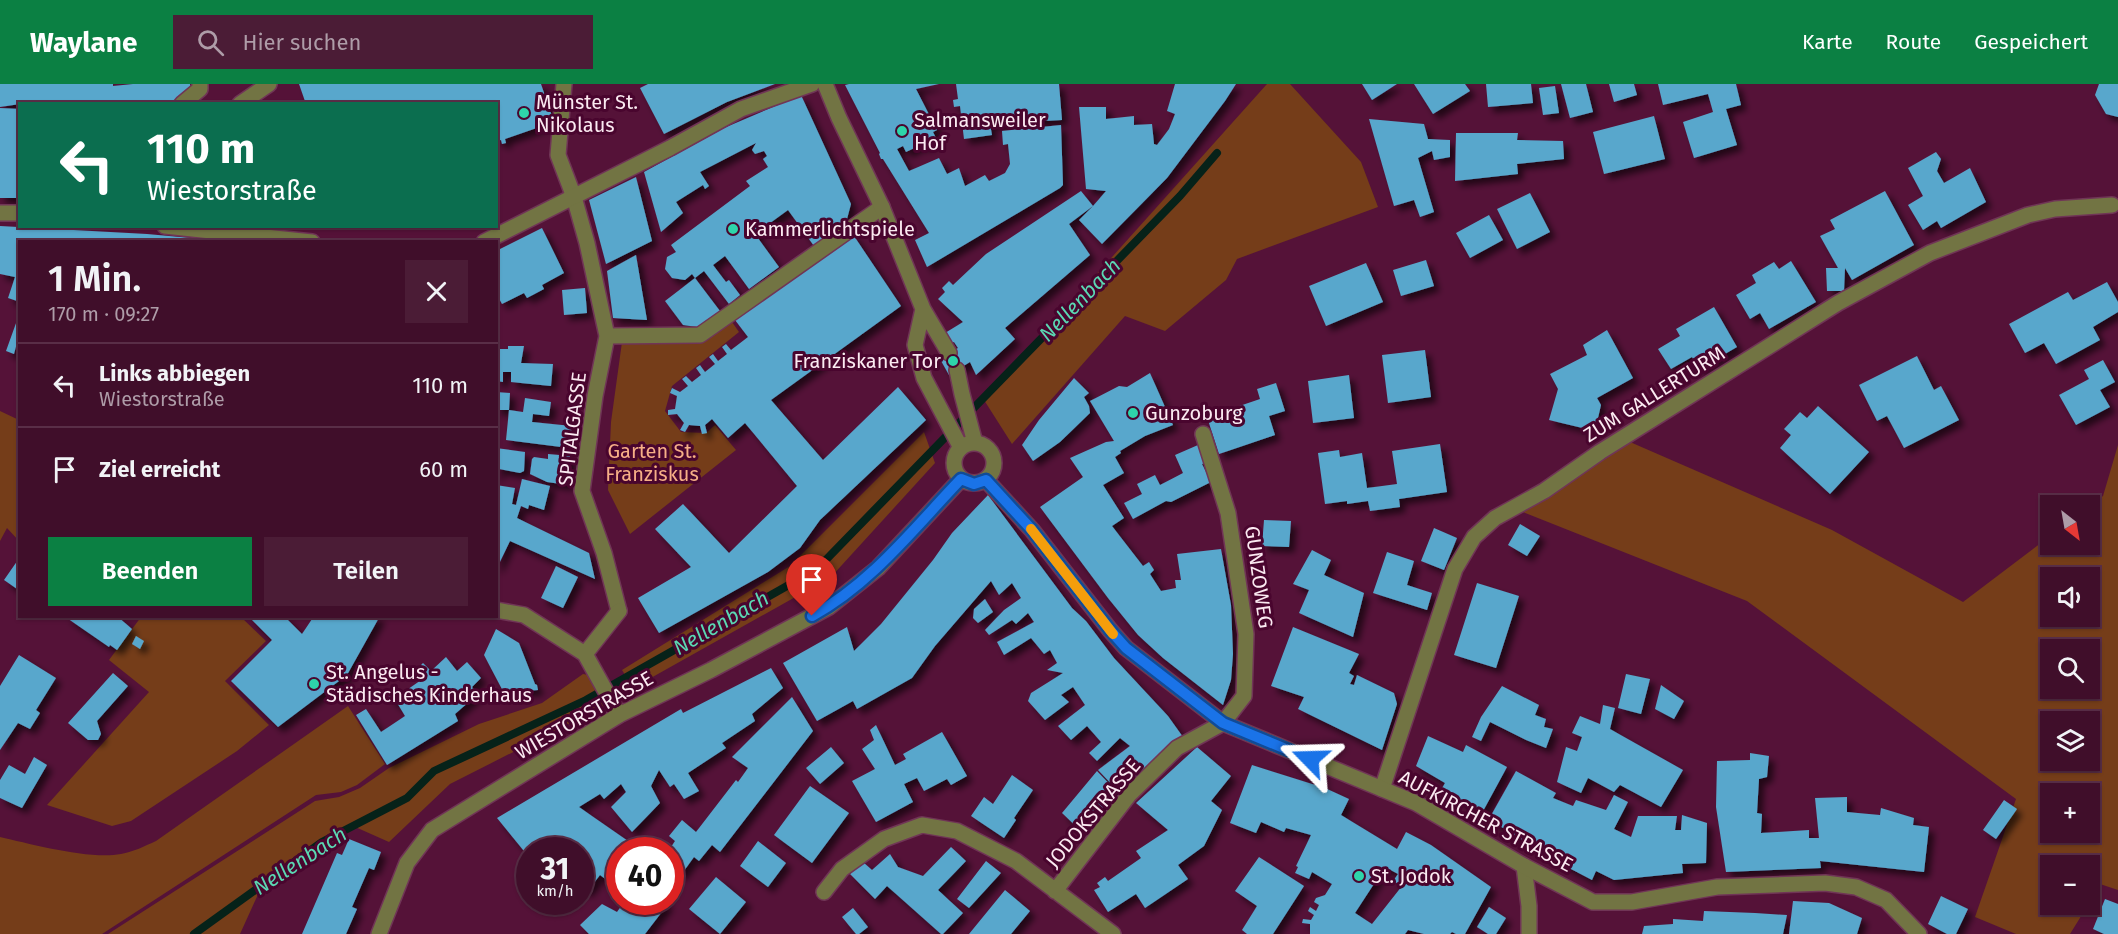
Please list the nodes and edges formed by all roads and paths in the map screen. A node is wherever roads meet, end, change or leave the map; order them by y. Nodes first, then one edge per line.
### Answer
1 (200, 84) edge
2 (269, 84) edge
3 (564, 84) edge
4 (812, 84) edge
5 (825, 84) edge
6 (185, 102) edge
7 (243, 102) edge
8 (574, 196) junction
9 (2112, 205) dead end
10 (882, 207) junction
11 (0, 213) edge
12 (18, 213) edge
13 (181, 228) edge
14 (222, 233) edge
15 (292, 240) edge
16 (488, 240) edge
17 (923, 309) junction
18 (607, 336) junction
19 (949, 353) dead end
20 (957, 370) dead end
21 (1203, 434) dead end
22 (968, 446) junction
23 (961, 479) junction
24 (986, 480) junction
25 (498, 610) edge
26 (585, 654) junction
27 (616, 708) junction
28 (1223, 723) junction
29 (1382, 789) junction
30 (1524, 866) junction
31 (1055, 891) junction
32 (824, 892) dead end
33 (379, 934) edge
34 (1113, 934) edge
35 (1529, 934) edge
36 (1919, 934) edge

1 - 6 street
2 - 7 street
3 - 8 street, SPITALGASSE
4 - 8 street
5 - 10 street
8 - 16 street
8 - 18 street, SPITALGASSE
9 - 29 street, ZUM GALLERTURM
10 - 17 street
10 - 18 street
11 - 12 street
13 - 14 street
14 - 15 street
17 - 19 street
17 - 22 street
18 - 26 street, SPITALGASSE
20 - 22 street
21 - 28 street, GUNZOWEG
22 - 23 street
22 - 24 street
23 - 24 street
23 - 27 street, WIESTORSTRASSE
24 - 28 street, AUFKIRCHER STRASSE
25 - 26 street
26 - 27 street
27 - 33 street, WIESTORSTRASSE
28 - 29 street, AUFKIRCHER STRASSE
28 - 31 street, JODOKSTRASSE
29 - 30 street, AUFKIRCHER STRASSE
30 - 35 street
30 - 36 street, AUFKIRCHER STRASSE
31 - 32 street, JODOKSTRASSE
31 - 34 street, JODOKSTRASSE

